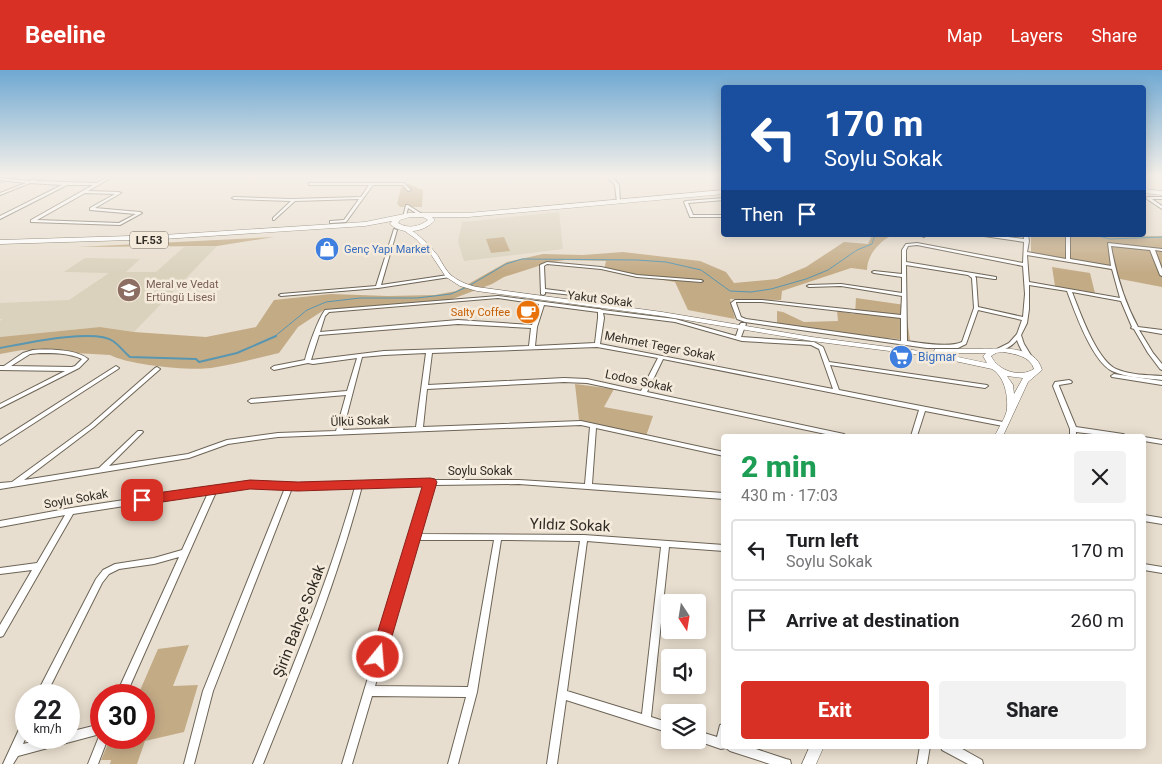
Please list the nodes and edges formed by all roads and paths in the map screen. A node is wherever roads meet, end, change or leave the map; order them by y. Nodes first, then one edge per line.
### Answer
1 (19, 208) edge
2 (57, 208) edge
3 (94, 208) edge
4 (285, 208) edge
5 (354, 208) edge
6 (545, 208) edge
7 (571, 208) edge
8 (688, 208) edge
9 (422, 215) junction
10 (721, 216) edge
11 (401, 217) junction
12 (0, 218) edge
13 (274, 219) dead end
14 (331, 222) dead end
15 (427, 225) junction
16 (399, 229) junction
17 (998, 237) edge
18 (1026, 237) edge
19 (1068, 237) edge
20 (418, 238) junction
21 (1027, 241) junction
22 (0, 244) edge
23 (1152, 249) junction
24 (1162, 250) edge
25 (1025, 253) junction
26 (1068, 260) junction
27 (904, 263) junction
28 (1160, 264) edge
29 (1026, 265) junction
30 (1112, 268) junction
31 (874, 272) dead end
32 (968, 273) junction
33 (1162, 275) edge
34 (448, 276) junction
35 (904, 276) junction
36 (994, 278) dead end
37 (701, 282) dead end
38 (1028, 283) junction
39 (809, 286) dead end
40 (378, 287) junction
41 (479, 288) junction
42 (1068, 291) junction
43 (543, 292) junction
44 (281, 295) dead end
45 (904, 295) junction
46 (600, 297) dead end
47 (1122, 300) junction
48 (542, 303) junction
49 (976, 308) junction
50 (600, 310) junction
51 (904, 317) junction
52 (1024, 319) junction
53 (743, 326) junction
54 (534, 327) junction
55 (1134, 328) junction
56 (815, 331) joint
57 (1162, 332) edge
58 (316, 334) junction
59 (1019, 336) junction
60 (738, 338) junction
61 (876, 341) junction
62 (904, 343) junction
63 (596, 345) junction
64 (532, 347) junction
65 (995, 351) junction
66 (429, 353) junction
67 (360, 356) junction
68 (661, 357) junction
69 (1032, 360) junction
70 (308, 361) junction
71 (827, 363) junction
72 (996, 367) junction
73 (2, 368) edge
74 (116, 368) dead end
75 (274, 368) dead end
76 (1162, 368) edge
77 (157, 369) dead end
78 (72, 370) junction
79 (1030, 375) junction
80 (1114, 376) dead end
81 (1162, 378) edge
82 (1069, 382) dead end
83 (1162, 383) edge
84 (986, 386) dead end
85 (425, 388) junction
86 (837, 392) junction
87 (350, 393) junction
88 (643, 393) junction
89 (0, 399) edge
90 (12, 400) junction
91 (251, 401) dead end
92 (0, 406) edge
93 (1011, 407) junction
94 (923, 408) junction
95 (1003, 424) junction
96 (593, 426) junction
97 (419, 430) junction
98 (140, 432) dead end
99 (339, 433) junction
100 (1073, 433) edge
101 (835, 434) edge
102 (915, 434) edge
103 (1000, 434) edge
104 (1090, 434) edge
105 (1146, 439) edge
106 (1162, 442) edge
107 (0, 443) edge
108 (721, 453) edge
109 (101, 470) junction
110 (430, 482) junction
111 (14, 484) junction
112 (359, 484) junction
113 (0, 486) edge
114 (289, 486) junction
115 (588, 487) junction
116 (212, 490) junction
117 (721, 496) edge
118 (71, 511) junction
119 (1146, 518) edge
120 (1162, 521) edge
121 (0, 524) edge
122 (414, 537) junction
123 (498, 537) junction
124 (584, 538) junction
125 (665, 545) junction
126 (721, 548) edge
127 (185, 552) junction
128 (38, 566) junction
129 (1146, 567) edge
130 (1162, 570) edge
131 (0, 571) edge
132 (0, 633) edge
133 (47, 684) edge
134 (126, 684) edge
135 (368, 691) junction
136 (472, 692) junction
137 (563, 694) junction
138 (646, 720) junction
139 (661, 725) edge
140 (706, 739) edge
141 (721, 744) edge
142 (23, 749) edge
143 (98, 749) edge
144 (738, 749) edge
145 (816, 749) edge
146 (924, 749) edge
147 (951, 749) edge
148 (15, 751) joint
149 (8, 764) edge
150 (92, 764) edge
151 (189, 764) edge
152 (258, 764) edge
153 (347, 764) edge
154 (453, 764) edge
155 (552, 764) edge
156 (786, 764) edge
157 (809, 764) edge
158 (922, 764) edge
159 (978, 764) edge

1 - 12 street
2 - 3 street
4 - 13 street
5 - 14 street
6 - 9 highway, LF.53
7 - 15 highway, LF.53
8 - 10 street
9 - 11 highway, LF.53
9 - 15 highway
11 - 16 highway
11 - 22 highway, LF.53
15 - 16 highway, LF.53
15 - 20 street
16 - 20 street
16 - 22 highway, LF.53
16 - 40 street
17 - 21 street
18 - 21 street
19 - 26 street
20 - 34 street
21 - 25 street
23 - 24 street
23 - 28 street
23 - 30 street
25 - 26 street
25 - 29 street
26 - 30 street
27 - 29 street
27 - 32 street
27 - 35 street
28 - 33 street
29 - 38 street
30 - 47 street
31 - 35 street
32 - 36 street
32 - 49 street
34 - 40 street
34 - 41 street
35 - 45 street
37 - 43 street
38 - 42 street
38 - 52 street
39 - 45 street
40 - 44 street
41 - 43 street
41 - 53 street
42 - 47 street
42 - 81 street
43 - 46 street
43 - 53 street
45 - 51 street
47 - 55 street
48 - 50 street, Yakut Sokak
48 - 54 street
48 - 58 street, Yakut Sokak
49 - 52 street
49 - 62 street
50 - 60 street, Yakut Sokak
50 - 63 street
51 - 56 street
51 - 62 street
52 - 59 street
53 - 60 street
53 - 61 street
53 - 72 street
54 - 58 street
54 - 64 street
55 - 57 street
55 - 76 street
56 - 61 street
58 - 70 street
59 - 65 street
59 - 69 street
60 - 71 street, Yakut Sokak
61 - 62 street
61 - 65 street
63 - 64 street, Mehmet Teger Sokak
63 - 68 street, Mehmet Teger Sokak
64 - 66 street, Mehmet Teger Sokak
65 - 69 street
65 - 72 street
66 - 67 street, Mehmet Teger Sokak
66 - 85 street
67 - 70 street, Mehmet Teger Sokak
67 - 87 street
68 - 86 street, Mehmet Teger Sokak
68 - 88 street
69 - 79 street
70 - 75 street, Mehmet Teger Sokak
71 - 84 street
71 - 86 street, Yakut Sokak
72 - 79 street
72 - 93 street
73 - 78 street
73 - 78 street
74 - 107 street
77 - 111 street
78 - 90 street
79 - 93 street
80 - 83 street
82 - 100 street
85 - 88 street, Lodos Sokak
85 - 97 street
86 - 94 street, Mehmet Teger Sokak
87 - 91 street
87 - 99 street
88 - 101 street, Lodos Sokak
89 - 90 street
90 - 92 street
93 - 95 street
94 - 95 street, Mehmet Teger Sokak
94 - 102 street
95 - 103 street
96 - 97 street, Ülkü Sokak
96 - 108 street, Ülkü Sokak
96 - 115 street
97 - 99 street, Ülkü Sokak
98 - 109 street
99 - 109 street, Ülkü Sokak
100 - 104 street
105 - 106 street
109 - 111 street, Ülkü Sokak
110 - 112 street, Soylu Sokak
110 - 115 street, Soylu Sokak
110 - 122 street
111 - 113 street, Ülkü Sokak
112 - 114 street, Soylu Sokak
112 - 152 street, Şirin Bahçe Sokak
114 - 116 street, Soylu Sokak
114 - 151 street
115 - 117 street, Soylu Sokak
116 - 118 street, Soylu Sokak
116 - 127 street
118 - 121 street, Soylu Sokak
118 - 128 street
119 - 120 street
122 - 123 street, Yıldız Sokak
122 - 135 street
123 - 124 street, Yıldız Sokak
123 - 136 street
124 - 125 street, Yıldız Sokak
124 - 137 street
125 - 126 street, Yıldız Sokak
125 - 138 street
127 - 133 street
127 - 134 street
128 - 131 street
128 - 132 street
129 - 130 street
135 - 136 street
135 - 153 street
136 - 154 street
137 - 138 street
137 - 155 street
138 - 139 street
140 - 141 street
142 - 148 street
143 - 150 street
144 - 156 street
145 - 157 street
146 - 158 street
147 - 159 street
148 - 149 street

